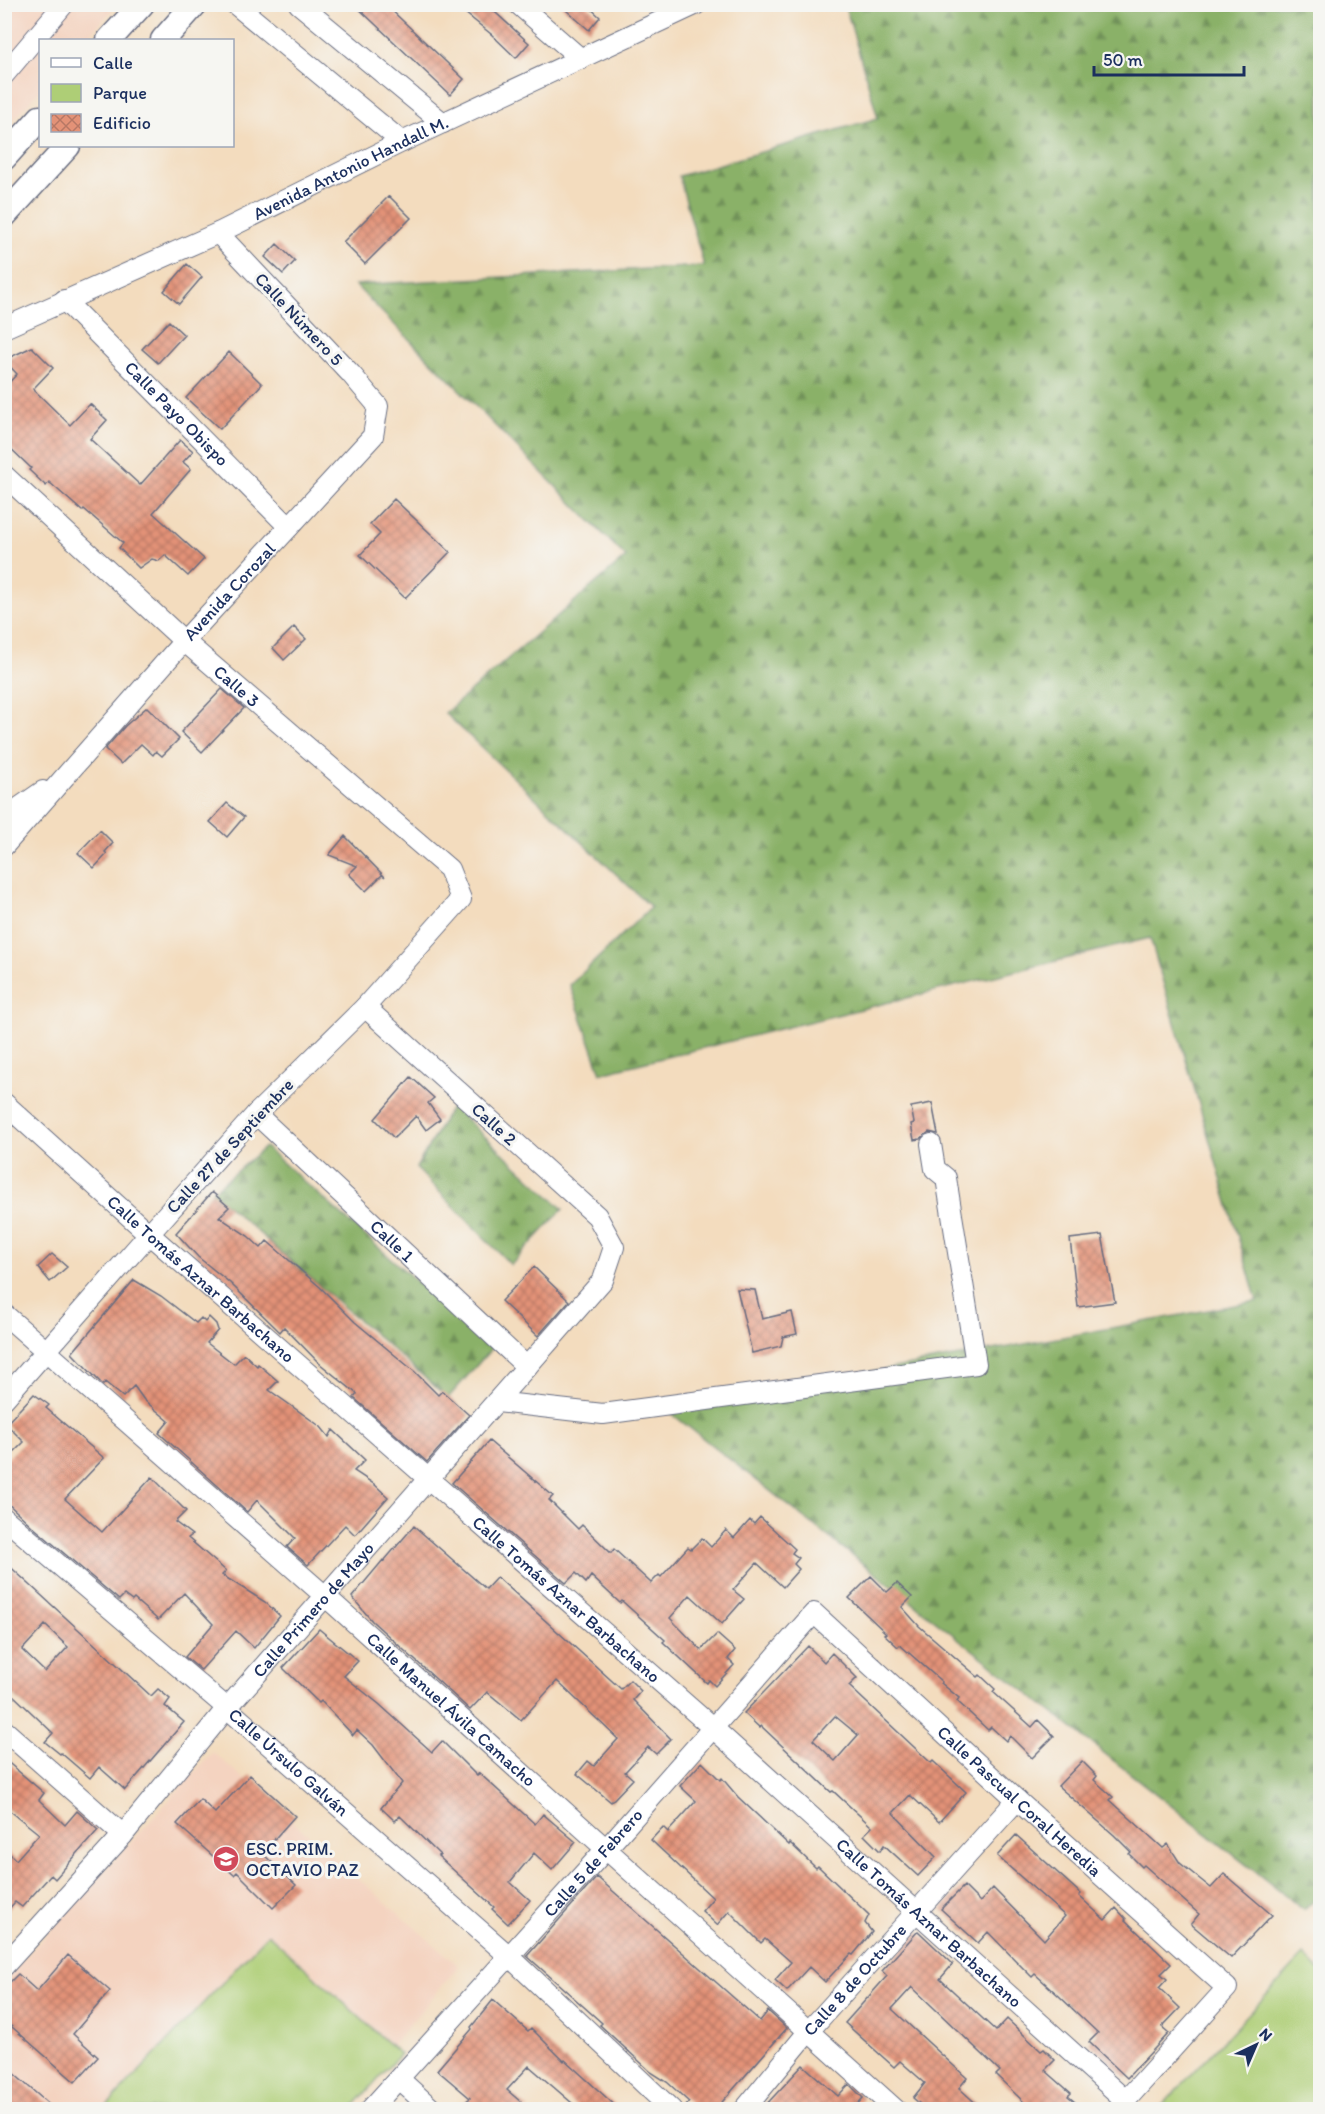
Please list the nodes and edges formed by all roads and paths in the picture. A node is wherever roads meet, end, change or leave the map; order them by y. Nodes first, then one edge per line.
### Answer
1 (64, 4) edge
2 (195, 4) edge
3 (235, 4) edge
4 (299, 4) edge
5 (518, 4) edge
6 (697, 4) edge
7 (138, 6) edge
8 (111, 39) edge
9 (164, 39) edge
10 (581, 59) junction
11 (4, 75) edge
12 (39, 119) edge
13 (443, 123) junction
14 (402, 142) junction
15 (67, 147) edge
16 (4, 158) edge
17 (4, 216) edge
18 (218, 233) junction
19 (64, 300) junction
20 (4, 328) edge
21 (378, 406) joint
22 (4, 475) edge
23 (289, 527) junction
24 (184, 641) junction
25 (70, 772) junction
26 (4, 818) edge
27 (4, 846) edge
28 (461, 899) joint
29 (365, 1007) junction
30 (4, 1103) edge
31 (256, 1114) junction
32 (931, 1144) dead end
33 (149, 1234) junction
34 (614, 1247) joint
35 (4, 1314) edge
36 (47, 1351) junction
37 (527, 1367) junction
38 (4, 1399) edge
39 (497, 1402) junction
40 (429, 1478) junction
41 (4, 1518) edge
42 (325, 1596) junction
43 (814, 1614) joint
44 (226, 1708) junction
45 (713, 1728) junction
46 (4, 1730) edge
47 (1017, 1800) junction
48 (123, 1835) junction
49 (606, 1849) junction
50 (917, 1910) junction
51 (9, 1952) edge
52 (509, 1956) junction
53 (808, 2032) junction
54 (399, 2079) junction
55 (1121, 2105) edge
56 (370, 2109) edge
57 (433, 2109) edge
58 (672, 2109) edge
59 (744, 2109) edge
60 (896, 2109) edge

1 - 11 street
2 - 9 main road
3 - 14 street
4 - 13 street
5 - 10 street
6 - 10 street, Avenida Antonio Handall M.
7 - 8 main road
10 - 13 street, Avenida Antonio Handall M.
12 - 16 main road
13 - 14 street, Avenida Antonio Handall M.
14 - 18 street, Avenida Antonio Handall M.
15 - 17 main road
18 - 19 street, Avenida Antonio Handall M.
18 - 21 street, Calle Número 5
19 - 20 street, Avenida Antonio Handall M.
19 - 23 street, Calle Payo Obispo
21 - 23 street, Avenida Corozal
22 - 24 street, Calle 3
23 - 24 street, Avenida Corozal
24 - 25 street, Avenida Corozal
24 - 28 street, Calle 3
25 - 26 street, Avenida Corozal
25 - 27 street, Avenida Corozal
28 - 29 street, Calle 27 de Septiembre
29 - 31 street, Calle 27 de Septiembre
29 - 34 street, Calle 2
30 - 33 street, Calle Tomás Aznar Barbachano
31 - 33 street, Calle 27 de Septiembre
31 - 37 street, Calle 1
32 - 39 street
33 - 36 street, Calle 27 de Septiembre
33 - 40 street, Calle Tomás Aznar Barbachano
34 - 37 street, Calle Primero de Mayo
35 - 36 street, Calle Manuel Ávila Camacho
36 - 38 street, Calle 27 de Septiembre
36 - 42 street, Calle Manuel Ávila Camacho
37 - 39 street, Calle Primero de Mayo
39 - 40 street, Calle Primero de Mayo
40 - 42 street, Calle Primero de Mayo
40 - 45 street, Calle Tomás Aznar Barbachano
41 - 44 street, Calle Úrsulo Galván
42 - 44 street, Calle Primero de Mayo
42 - 49 street, Calle Manuel Ávila Camacho
43 - 45 street, Calle 5 de Febrero
43 - 47 street, Calle Pascual Coral Heredia
44 - 48 street, Calle Primero de Mayo
44 - 52 street, Calle Úrsulo Galván
45 - 49 street, Calle 5 de Febrero
45 - 50 street, Calle Tomás Aznar Barbachano
46 - 48 street
47 - 50 street, Calle 8 de Octubre
47 - 55 street, Calle Pascual Coral Heredia
48 - 51 street, Calle Primero de Mayo
49 - 52 street, Calle 5 de Febrero
49 - 53 street, Calle Manuel Ávila Camacho
50 - 53 street, Calle 8 de Octubre
50 - 55 street, Calle Tomás Aznar Barbachano
52 - 54 street, Calle 5 de Febrero
52 - 58 street, Calle Úrsulo Galván
53 - 59 street, Calle 8 de Octubre
53 - 60 street, Calle Manuel Ávila Camacho
54 - 56 street, Calle 5 de Febrero
54 - 57 street

